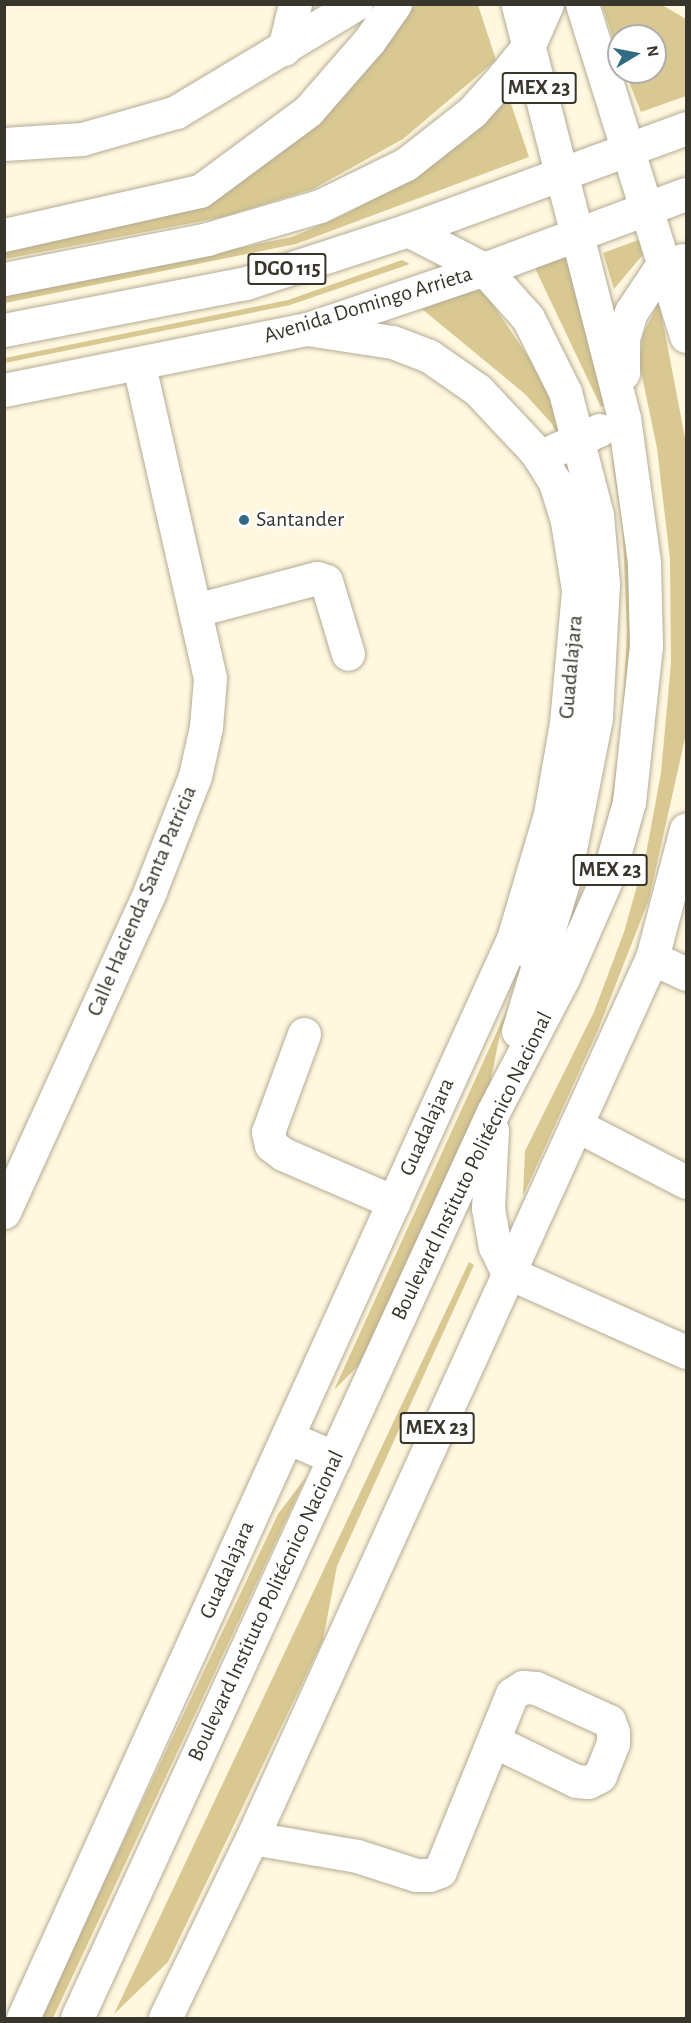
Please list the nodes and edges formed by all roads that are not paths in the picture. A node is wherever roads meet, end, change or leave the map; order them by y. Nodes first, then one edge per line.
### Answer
1 (295, 4) edge
2 (357, 4) edge
3 (395, 4) edge
4 (518, 4) edge
5 (547, 4) edge
6 (582, 4) edge
7 (528, 47) junction
8 (284, 49) junction
9 (687, 128) edge
10 (4, 144) edge
11 (629, 146) junction
12 (560, 172) junction
13 (687, 194) edge
14 (648, 208) junction
15 (408, 230) junction
16 (576, 232) junction
17 (4, 235) edge
18 (676, 263) edge
19 (484, 269) junction
20 (4, 279) edge
21 (307, 329) junction
22 (4, 330) edge
23 (687, 336) edge
24 (139, 365) junction
25 (4, 390) edge
26 (624, 418) junction
27 (580, 440) junction
28 (540, 457) junction
29 (196, 610) junction
30 (348, 654) dead end
31 (687, 829) edge
32 (513, 939) junction
33 (652, 958) junction
34 (552, 969) junction
35 (687, 974) edge
36 (304, 1034) dead end
37 (493, 1112) junction
38 (576, 1125) junction
39 (687, 1182) edge
40 (393, 1202) junction
41 (4, 1212) edge
42 (507, 1272) junction
43 (687, 1352) edge
44 (287, 1437) junction
45 (335, 1458) junction
46 (496, 1742) dead end
47 (252, 1838) junction
48 (162, 2017) edge
49 (23, 2019) edge
50 (77, 2019) edge

1 - 8 main road
2 - 8 main road
3 - 17 main road
4 - 7 main road, MEX 23
5 - 7 main road
6 - 11 main road, MEX 23
7 - 12 main road, MEX 23
7 - 20 main road
8 - 10 main road
9 - 11 main road
11 - 12 main road, DGO 115
11 - 14 main road, MEX 23
12 - 15 main road, DGO 115
12 - 16 main road, MEX 23
13 - 14 main road, Avenida Domingo Arrieta
14 - 16 main road, Avenida Domingo Arrieta / DGO 115
14 - 18 main road, MEX 23
15 - 19 main road
15 - 22 main road, DGO 115
16 - 19 main road, Avenida Domingo Arrieta / DGO 115
16 - 26 main road, MEX 23
18 - 23 main road, MEX 23
18 - 26 main road
19 - 21 main road, Avenida Domingo Arrieta / DGO 115
19 - 27 main road
21 - 24 main road, Avenida Domingo Arrieta / DGO 115
21 - 28 main road, Guadalajara
24 - 25 main road, Avenida Domingo Arrieta / DGO 115
24 - 29 main road, Calle Hacienda Santa Patricia
26 - 27 main road
26 - 34 main road, MEX 23
27 - 28 main road
27 - 34 main road
28 - 32 main road, Guadalajara
29 - 30 main road
29 - 41 main road, Calle Hacienda Santa Patricia
31 - 33 main road, MEX 23
32 - 34 main road
32 - 40 main road, Guadalajara
33 - 35 main road
33 - 38 main road, MEX 23
34 - 37 main road
36 - 40 main road
37 - 42 main road
37 - 45 main road, Boulevard Instituto Politécnico Nacional
38 - 39 main road
38 - 42 main road, MEX 23
40 - 44 main road, Guadalajara
42 - 43 main road
42 - 47 main road, MEX 23
44 - 45 main road
44 - 49 main road, Guadalajara
45 - 50 main road, Boulevard Instituto Politécnico Nacional
46 - 47 main road
47 - 48 main road, MEX 23

